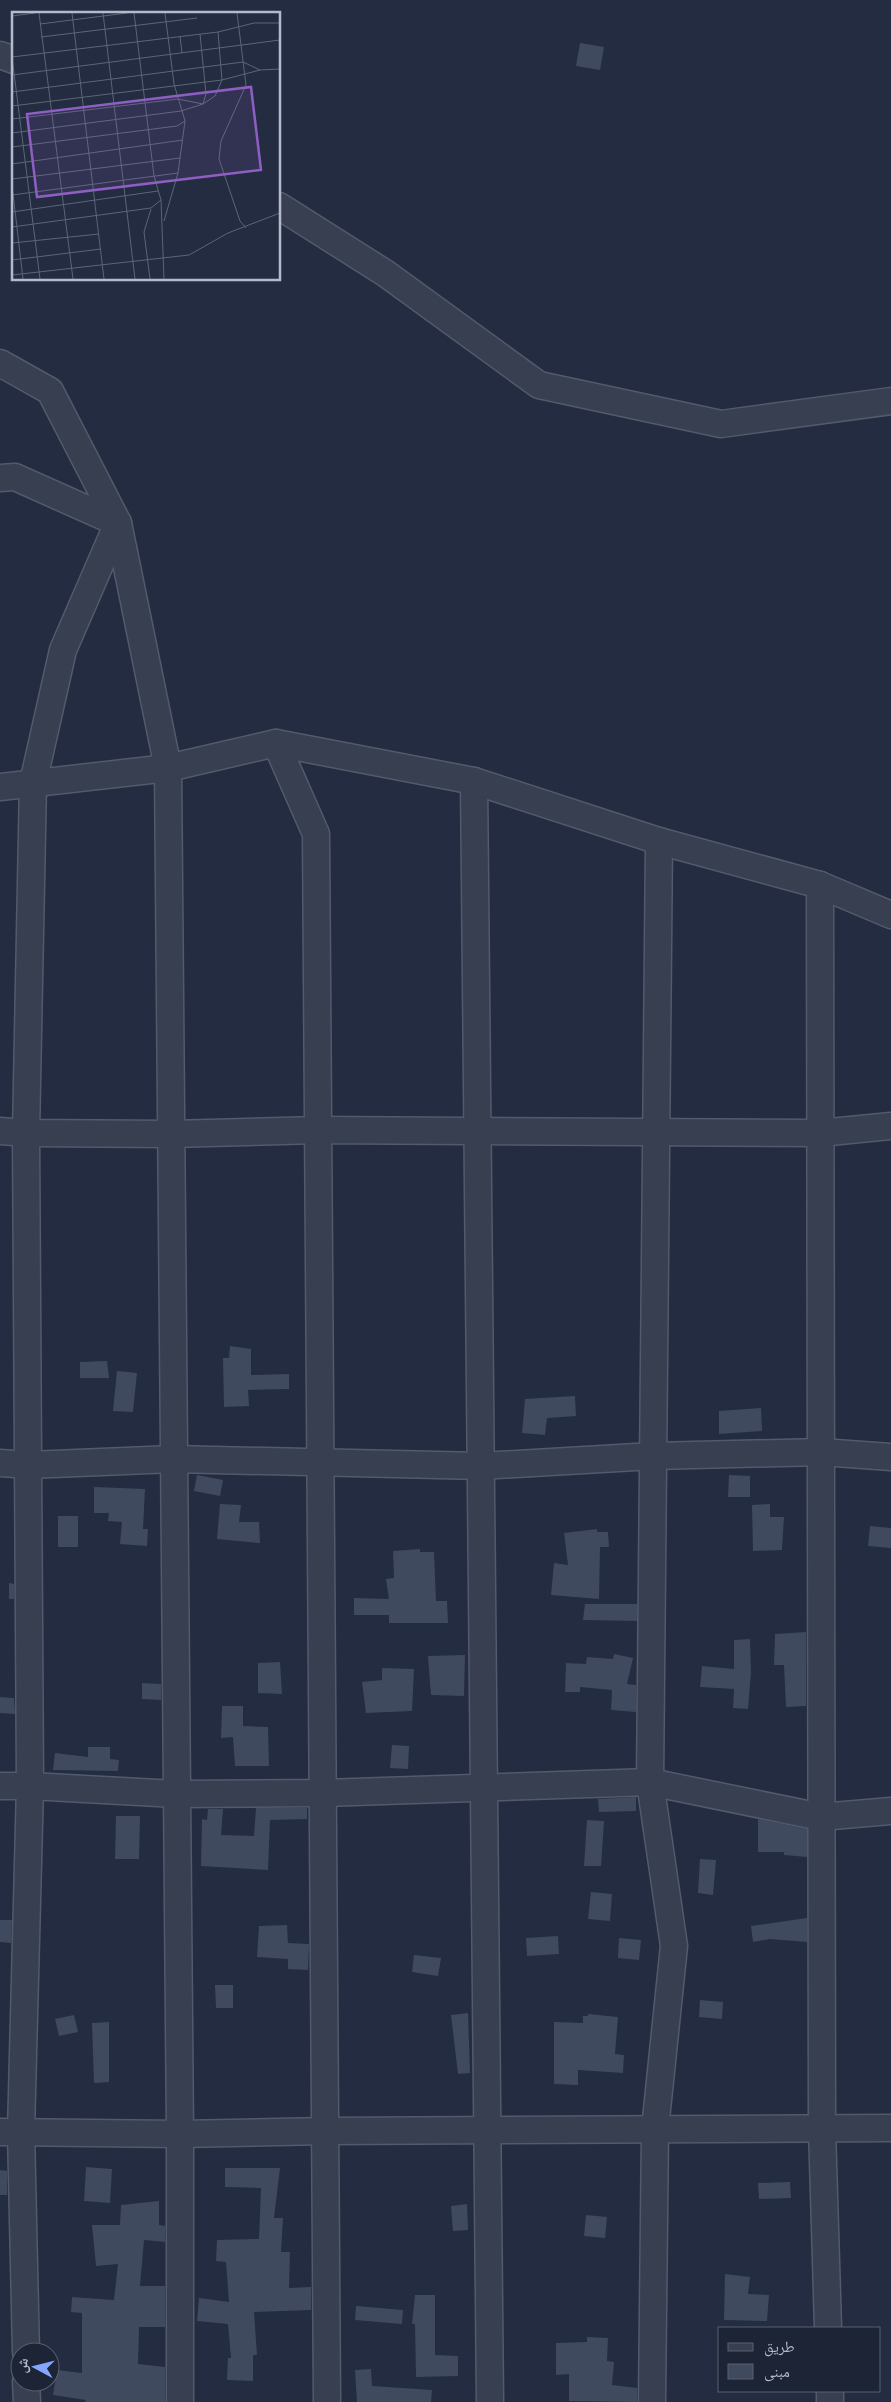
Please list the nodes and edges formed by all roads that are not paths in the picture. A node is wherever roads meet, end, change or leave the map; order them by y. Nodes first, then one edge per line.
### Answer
1 (0, 54) edge
2 (12, 59) edge
3 (280, 207) edge
4 (0, 363) edge
5 (891, 401) edge
6 (0, 478) edge
7 (118, 523) junction
8 (276, 743) junction
9 (168, 768) junction
10 (474, 781) junction
11 (33, 783) junction
12 (0, 787) edge
13 (659, 842) junction
14 (820, 885) junction
15 (891, 916) edge
16 (891, 1126) edge
17 (318, 1130) junction
18 (0, 1131) edge
19 (478, 1132) junction
20 (26, 1133) junction
21 (656, 1133) junction
22 (820, 1133) junction
23 (171, 1134) junction
24 (821, 1452) junction
25 (653, 1456) junction
26 (891, 1457) edge
27 (173, 1459) junction
28 (321, 1461) junction
29 (0, 1463) edge
30 (29, 1465) junction
31 (481, 1466) junction
32 (650, 1782) junction
33 (0, 1786) edge
34 (30, 1786) junction
35 (484, 1788) junction
36 (324, 1793) junction
37 (176, 1794) junction
38 (891, 1811) edge
39 (821, 1817) junction
40 (822, 2128) junction
41 (891, 2128) edge
42 (655, 2129) junction
43 (327, 2130) junction
44 (488, 2130) junction
45 (11, 2132) edge
46 (180, 2134) junction
47 (828, 2327) edge
48 (25, 2342) edge
49 (180, 2402) edge
50 (327, 2402) edge
51 (490, 2402) edge
52 (652, 2402) edge

1 - 2 street
3 - 5 street
4 - 7 street
6 - 7 street
7 - 9 street
7 - 11 street
8 - 9 street
8 - 10 street
8 - 17 street
9 - 11 street
9 - 23 street
10 - 13 street
10 - 19 street
11 - 12 street
11 - 20 street
13 - 14 street
13 - 21 street
14 - 15 street
14 - 22 street
16 - 22 street
17 - 19 street
17 - 23 street
17 - 28 street
18 - 20 street
19 - 21 street
19 - 31 street
20 - 23 street
20 - 30 street
21 - 22 street
21 - 25 street
22 - 24 street
23 - 27 street
24 - 25 street
24 - 26 street
24 - 39 street
25 - 31 street
25 - 32 street
27 - 28 street
27 - 30 street
27 - 37 street
28 - 31 street
28 - 36 street
29 - 30 street
30 - 34 street
31 - 35 street
32 - 35 street
32 - 39 street
32 - 42 street
33 - 34 street
34 - 37 street
34 - 45 street
35 - 36 street
35 - 44 street
36 - 37 street
36 - 43 street
37 - 46 street
38 - 39 street
39 - 40 street
40 - 41 street
40 - 42 street
40 - 47 street
42 - 44 street
42 - 52 street
43 - 44 street
43 - 46 street
43 - 50 street
44 - 51 street
45 - 46 street
45 - 48 street
46 - 49 street

